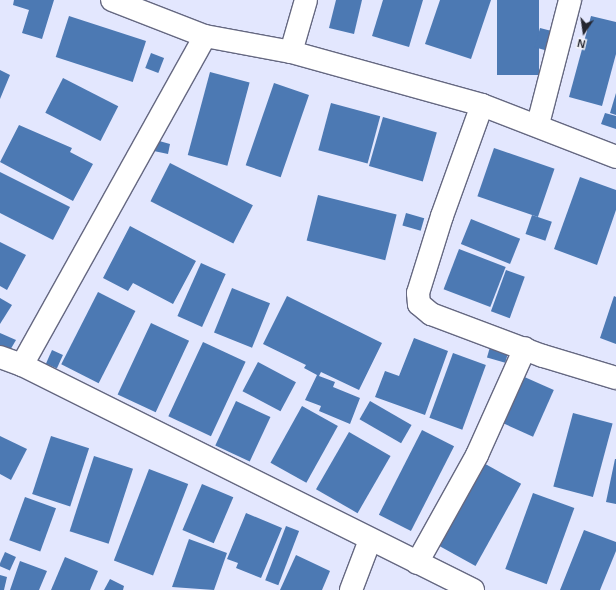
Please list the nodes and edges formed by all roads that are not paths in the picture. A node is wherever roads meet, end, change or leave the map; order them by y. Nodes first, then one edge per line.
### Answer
1 (112, 0) edge
2 (306, 0) edge
3 (570, 0) edge
4 (145, 8) edge
5 (204, 36) junction
6 (291, 52) junction
7 (482, 105) junction
8 (538, 124) junction
9 (616, 157) edge
10 (525, 348) junction
11 (7, 364) edge
12 (616, 378) edge
13 (370, 540) junction
14 (417, 563) junction
15 (351, 590) edge
16 (473, 590) edge

1 - 4 street
2 - 6 street
3 - 8 street
4 - 5 street
5 - 6 street
5 - 11 street
6 - 7 street
7 - 8 street
7 - 10 street
8 - 9 street
10 - 12 street
10 - 14 street
11 - 13 street
13 - 14 street
13 - 15 street
14 - 16 street

